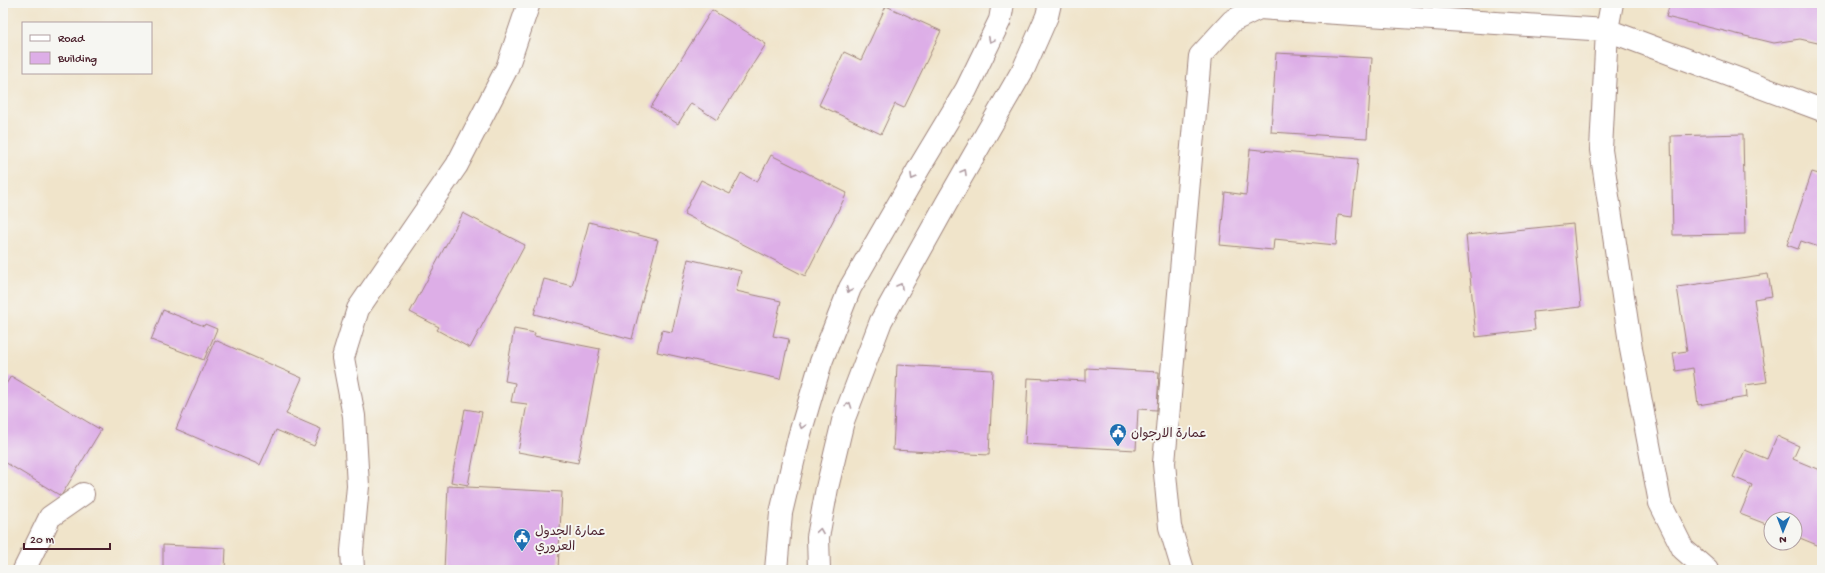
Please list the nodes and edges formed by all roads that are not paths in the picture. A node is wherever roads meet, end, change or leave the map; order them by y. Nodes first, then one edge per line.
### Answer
1 (529, 3) edge
2 (1003, 3) edge
3 (1050, 3) edge
4 (1612, 3) edge
5 (1231, 12) edge
6 (1607, 30) junction
7 (1822, 110) edge
8 (83, 494) dead end
9 (24, 570) edge
10 (353, 570) edge
11 (776, 570) edge
12 (819, 570) edge
13 (1183, 570) edge
14 (1707, 570) edge

1 - 10 street
2 -> 11 street
12 -> 3 street
4 - 6 street
5 - 6 street
5 - 13 street
6 - 7 street
6 - 14 street
8 - 9 street

